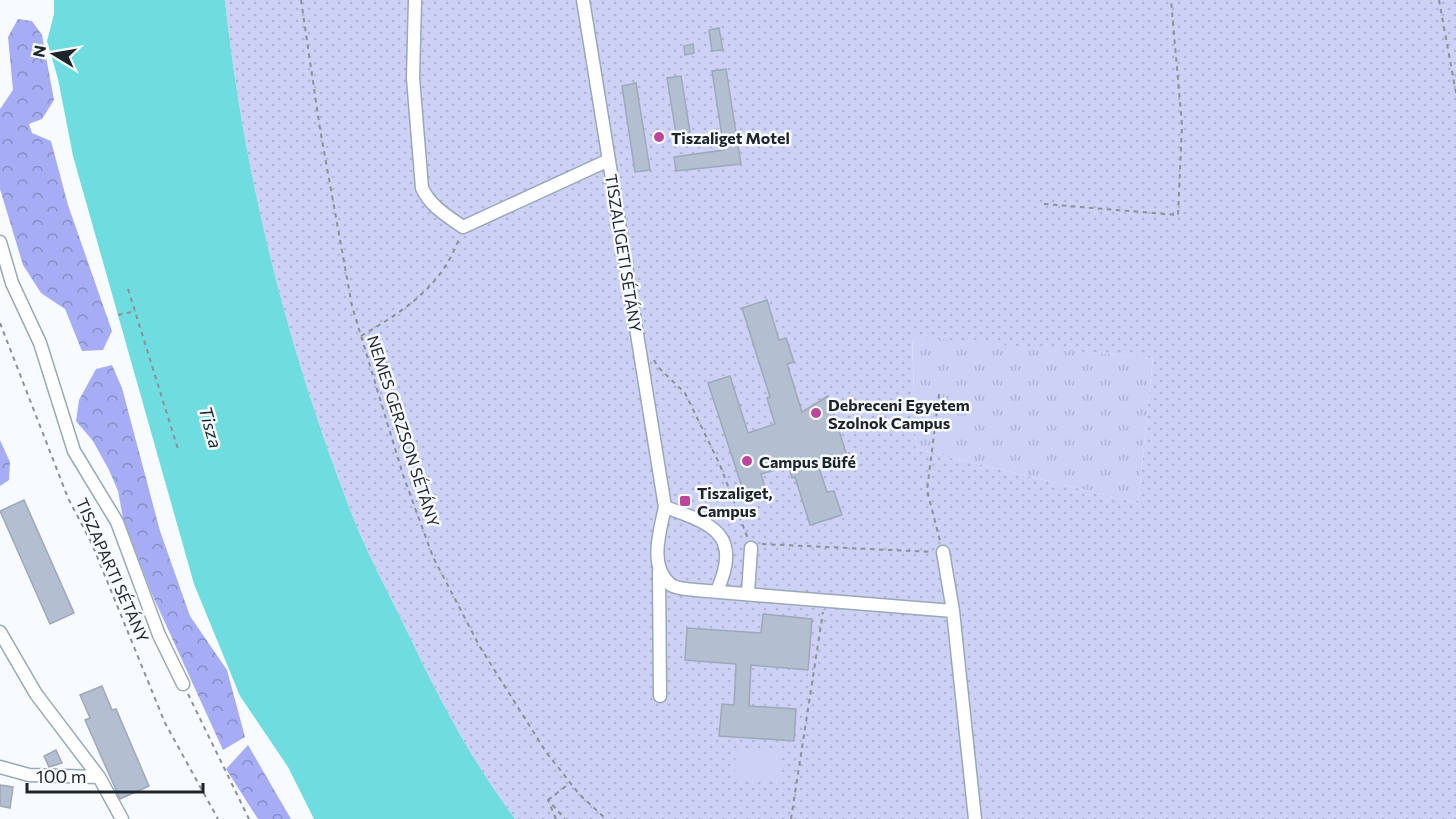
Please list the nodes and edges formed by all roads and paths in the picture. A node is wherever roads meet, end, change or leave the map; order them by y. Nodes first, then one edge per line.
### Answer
1 (301, 0) edge
2 (415, 0) edge
3 (583, 0) edge
4 (1171, 0) edge
5 (1439, 0) edge
6 (1456, 93) edge
7 (609, 160) junction
8 (1044, 204) dead end
9 (463, 227) junction
10 (0, 242) edge
11 (128, 289) dead end
12 (136, 310) junction
13 (118, 315) dead end
14 (0, 323) edge
15 (361, 336) junction
16 (653, 358) dead end
17 (939, 394) dead end
18 (178, 449) dead end
19 (665, 507) junction
20 (750, 546) junction
21 (943, 552) junction
22 (659, 571) junction
23 (717, 591) junction
24 (748, 593) junction
25 (825, 600) junction
26 (953, 611) junction
27 (0, 632) edge
28 (183, 684) joint
29 (660, 696) dead end
30 (0, 767) edge
31 (99, 777) junction
32 (570, 783) junction
33 (548, 800) junction
34 (122, 819) edge
35 (218, 819) edge
36 (249, 819) edge
37 (556, 819) edge
38 (565, 819) edge
39 (606, 819) edge
40 (791, 819) edge
41 (975, 819) edge

1 - 15 path, NEMES GERZSON SÉTÁNY
2 - 9 street
3 - 7 street, TISZALIGETI SÉTÁNY
4 - 8 path
5 - 6 path
7 - 9 street
7 - 19 street, TISZALIGETI SÉTÁNY
9 - 15 path
10 - 28 street
11 - 12 path
12 - 13 path
12 - 18 path
14 - 35 path, TISZAPARTI SÉTÁNY
15 - 32 path, NEMES GERZSON SÉTÁNY
16 - 20 path
17 - 21 path
19 - 22 street, TISZALIGETI SÉTÁNY
19 - 23 street
20 - 21 path
20 - 24 street
21 - 26 street
22 - 23 street
22 - 29 street, TISZALIGETI SÉTÁNY
23 - 24 street
24 - 25 street
25 - 26 street
25 - 40 path
26 - 41 street
27 - 31 street
28 - 36 path
30 - 31 street
31 - 34 street
32 - 33 path
32 - 39 path, NEMES GERZSON SÉTÁNY
33 - 37 path
33 - 38 path

